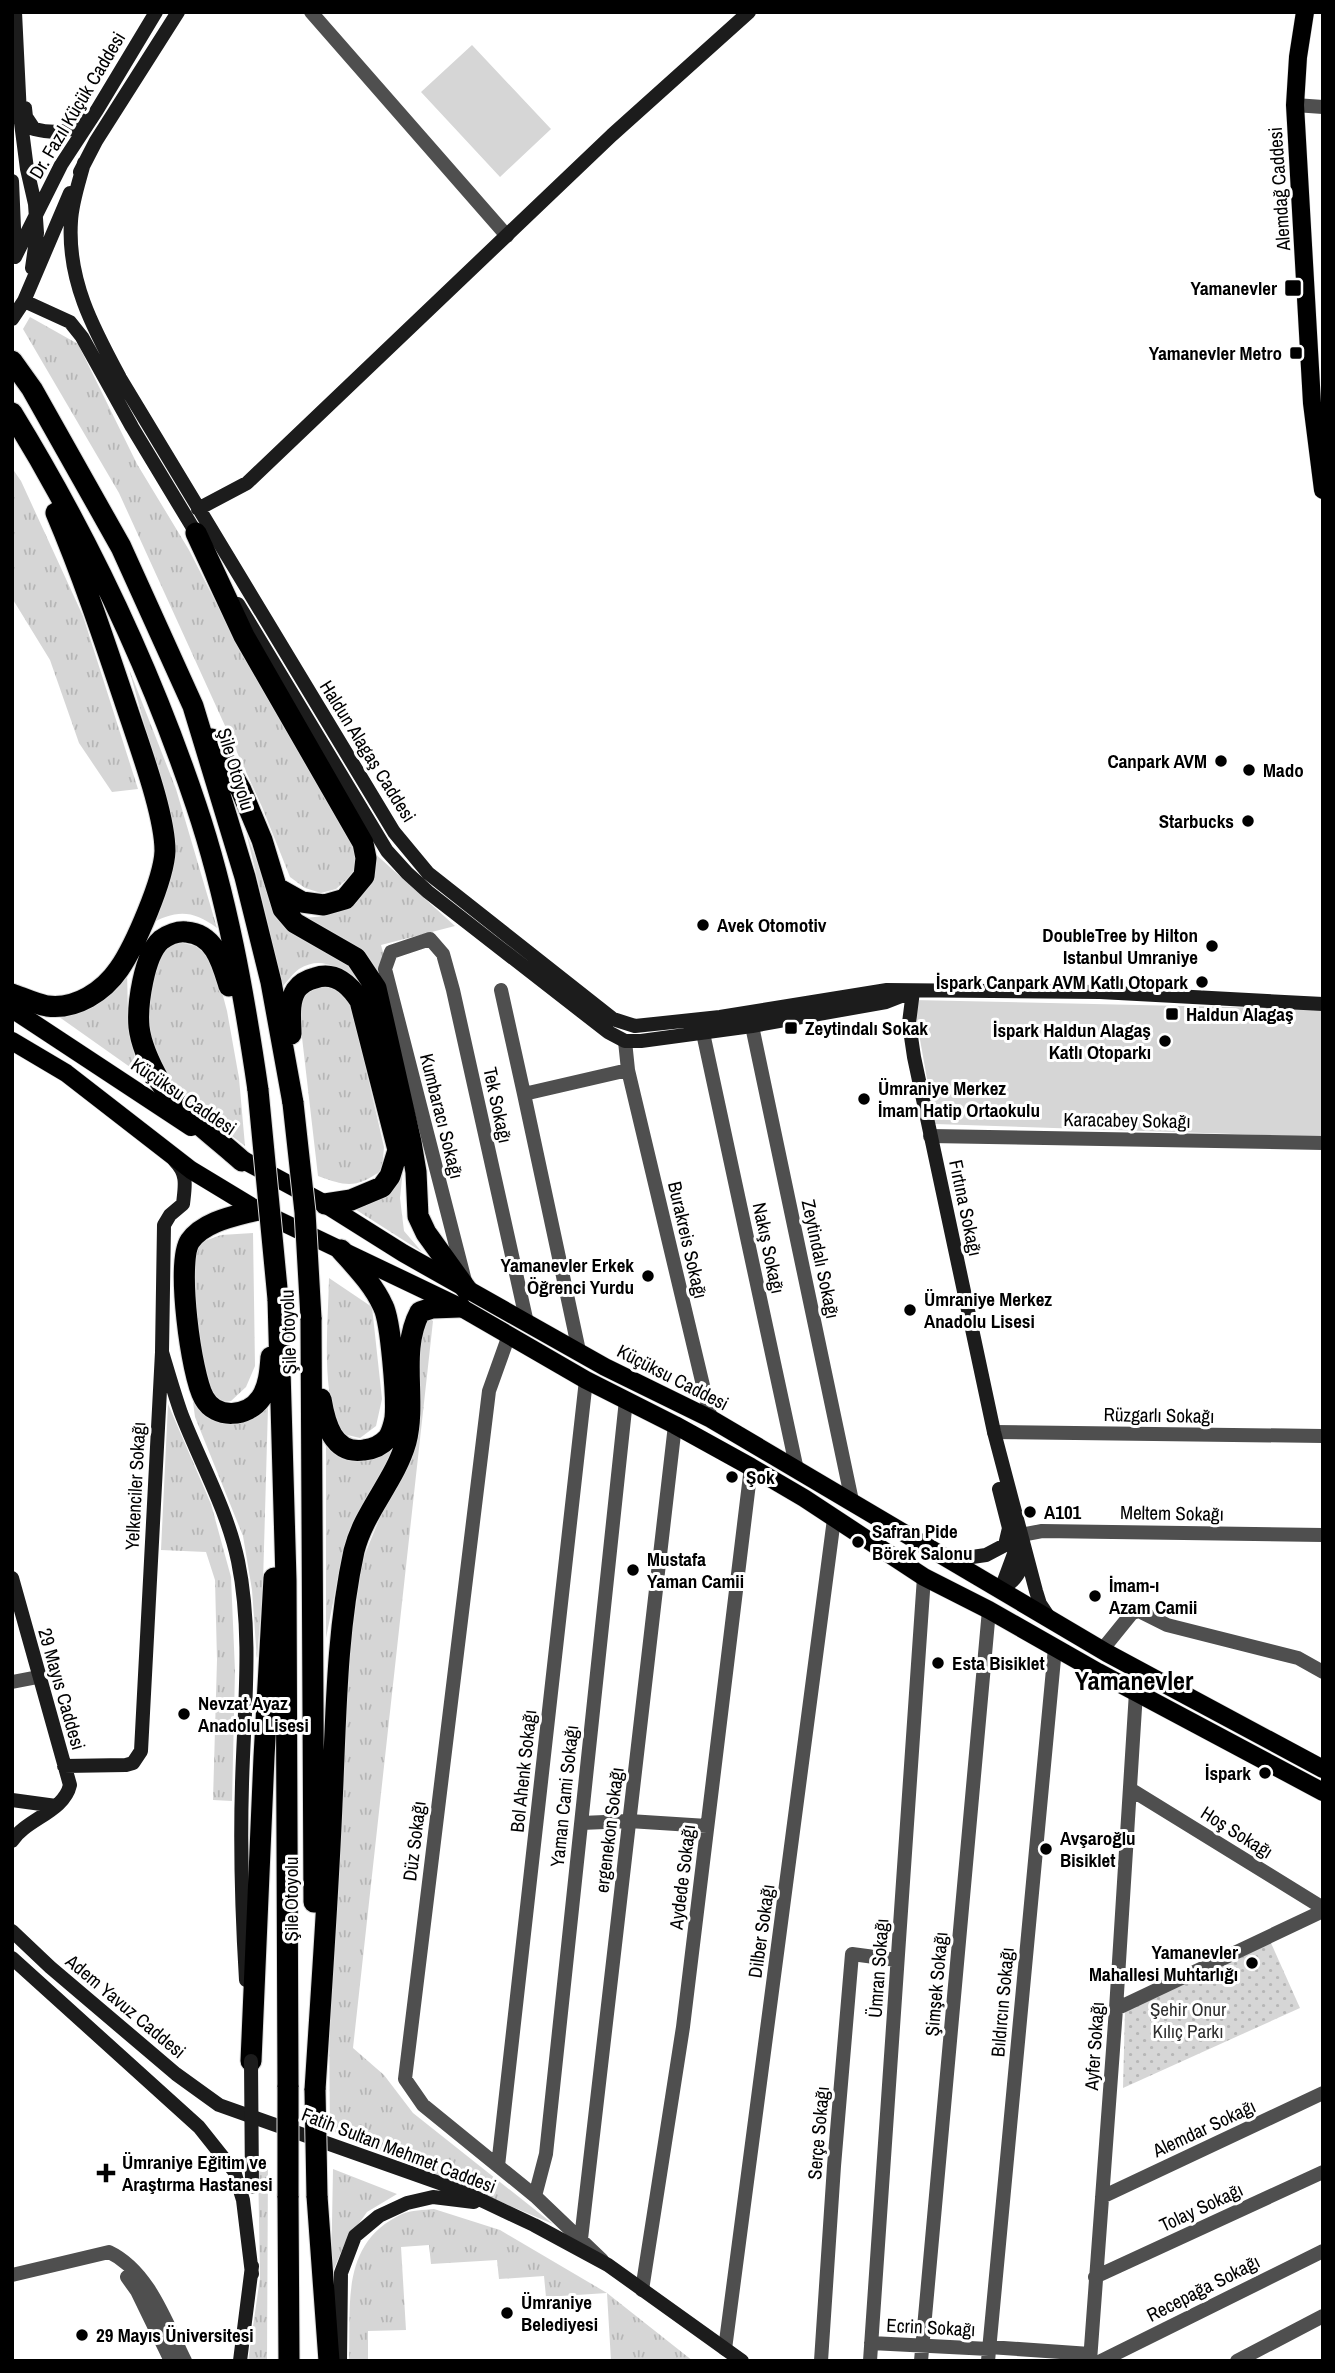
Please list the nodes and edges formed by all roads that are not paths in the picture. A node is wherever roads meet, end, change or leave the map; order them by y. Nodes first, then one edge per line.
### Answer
1 (15, 12) edge
2 (156, 12) edge
3 (178, 12) edge
4 (311, 12) edge
5 (749, 12) edge
6 (1305, 12) edge
7 (20, 76) junction
8 (1295, 105) junction
9 (1323, 107) edge
10 (97, 110) junction
11 (83, 163) junction
12 (12, 181) edge
13 (36, 215) junction
14 (507, 236) junction
15 (13, 259) edge
16 (24, 301) junction
17 (12, 319) edge
18 (12, 361) edge
19 (13, 414) edge
20 (1321, 465) edge
21 (1323, 490) edge
22 (198, 509) junction
23 (196, 533) junction
24 (193, 706) junction
25 (277, 888) junction
26 (391, 952) joint
27 (501, 990) dead end
28 (913, 991) junction
29 (12, 994) edge
30 (1323, 1004) edge
31 (12, 1009) edge
32 (752, 1026) junction
33 (704, 1033) junction
34 (12, 1041) edge
35 (625, 1041) junction
36 (628, 1070) junction
37 (258, 1090) junction
38 (524, 1094) junction
39 (293, 1103) junction
40 (930, 1136) junction
41 (1323, 1143) edge
42 (167, 1152) junction
43 (242, 1161) junction
44 (325, 1204) junction
45 (257, 1210) junction
46 (341, 1250) junction
47 (464, 1298) junction
48 (278, 1299) junction
49 (527, 1323) junction
50 (509, 1335) junction
51 (162, 1352) junction
52 (579, 1352) junction
53 (313, 1356) junction
54 (630, 1379) junction
55 (586, 1380) junction
56 (626, 1400) junction
57 (711, 1419) junction
58 (675, 1425) junction
59 (995, 1433) junction
60 (1323, 1436) edge
61 (284, 1447) junction
62 (751, 1467) junction
63 (797, 1470) junction
64 (852, 1501) junction
65 (834, 1519) junction
66 (1021, 1535) junction
67 (1323, 1535) edge
68 (1026, 1554) junction
69 (951, 1560) junction
70 (924, 1577) junction
71 (12, 1578) edge
72 (1001, 1589) junction
73 (950, 1591) junction
74 (989, 1611) junction
75 (1050, 1619) junction
76 (1012, 1623) junction
77 (1055, 1648) junction
78 (1102, 1650) junction
79 (1323, 1672) edge
80 (1145, 1673) junction
81 (38, 1677) junction
82 (12, 1682) edge
83 (1136, 1692) junction
84 (64, 1766) junction
85 (1323, 1769) edge
86 (1130, 1789) junction
87 (1323, 1792) edge
88 (16, 1801) edge
89 (56, 1806) junction
90 (629, 1821) junction
91 (581, 1823) junction
92 (707, 1826) junction
93 (15, 1836) edge
94 (1323, 1910) edge
95 (12, 1930) edge
96 (12, 1958) edge
97 (897, 1960) junction
98 (1116, 2009) junction
99 (251, 2061) junction
100 (315, 2090) junction
101 (1323, 2093) edge
102 (219, 2105) joint
103 (498, 2166) junction
104 (1323, 2172) edge
105 (317, 2196) junction
106 (535, 2196) junction
107 (1102, 2197) junction
108 (490, 2204) junction
109 (581, 2239) junction
110 (1323, 2251) edge
111 (608, 2265) junction
112 (252, 2274) junction
113 (12, 2275) edge
114 (1095, 2277) junction
115 (12, 2284) edge
116 (642, 2290) junction
117 (1323, 2316) edge
118 (871, 2343) junction
119 (923, 2345) junction
120 (725, 2348) junction
121 (989, 2352) edge
122 (1094, 2358) edge
123 (239, 2360) edge
124 (171, 2361) edge
125 (185, 2361) edge
126 (289, 2361) edge
127 (316, 2361) edge
128 (329, 2361) edge
129 (340, 2361) edge
130 (742, 2361) edge
131 (821, 2361) edge
132 (870, 2361) edge
133 (921, 2361) edge
134 (1237, 2361) edge

1 - 7 street
2 - 10 street, Dr. Fazıl Küçük Caddesi
3 - 11 street, Dr. Fazıl Küçük Caddesi
4 - 14 street
5 - 14 street
6 - 8 main road, Alemdağ Caddesi
7 - 10 street
7 - 13 street
8 - 9 street
8 - 20 main road, Alemdağ Caddesi
10 - 13 street, Dr. Fazıl Küçük Caddesi
11 - 16 street, Dr. Fazıl Küçük Caddesi
11 - 22 street, Haldun Alagaş Caddesi
12 - 15 street
13 - 15 street, Dr. Fazıl Küçük Caddesi
13 - 16 street
14 - 22 street
16 - 17 street
16 - 23 street, Haldun Alagaş Caddesi
18 - 24 highway, Şile Otoyolu
19 - 29 highway
19 - 37 highway, Şile Otoyolu
20 - 21 main road, Alemdağ Caddesi
22 - 28 street, Haldun Alagaş Caddesi
23 - 25 highway
23 - 35 street, Haldun Alagaş Caddesi
24 - 25 highway
24 - 39 highway, Şile Otoyolu
25 - 47 highway
26 - 47 street, Kumbaracı Sokağı
26 - 49 street, Tek Sokağı
27 - 38 street
28 - 30 street, Haldun Alagaş Caddesi
28 - 32 street, Haldun Alagaş Caddesi
28 - 40 street, Fırtına Sokağı
31 - 43 main road, Küçüksu Caddesi
32 - 33 street, Haldun Alagaş Caddesi
32 - 64 street, Zeytindalı Sokağı
33 - 35 street, Haldun Alagaş Caddesi
33 - 63 street, Nakış Sokağı
34 - 42 main road, Küçüksu Caddesi
35 - 36 street, Burakreis Sokağı
36 - 38 street
36 - 57 street, Burakreis Sokağı
37 - 43 highway
37 - 48 highway, Şile Otoyolu, bridge
38 - 52 street
39 - 44 highway
39 - 53 highway, Şile Otoyolu, bridge
40 - 41 street, Karacabey Sokağı
40 - 59 street, Fırtına Sokağı
42 - 45 main road, Küçüksu Caddesi
42 - 51 street, Yelkenciler Sokağı
43 - 44 main road, Küçüksu Caddesi
44 - 47 main road, Küçüksu Caddesi
45 - 46 main road, Küçüksu Caddesi
45 - 48 highway
46 - 47 main road, Küçüksu Caddesi
46 - 53 highway
47 - 49 main road, Küçüksu Caddesi
47 - 50 main road, Küçüksu Caddesi
47 - 100 highway
48 - 61 highway, Şile Otoyolu
49 - 52 main road, Küçüksu Caddesi
50 - 55 main road, Küçüksu Caddesi
50 - 103 street, Düz Sokağı
51 - 84 street, Yelkenciler Sokağı
51 - 99 street
52 - 54 main road, Küçüksu Caddesi
53 - 100 highway, Şile Otoyolu
54 - 56 street
54 - 57 main road, Küçüksu Caddesi
55 - 56 main road, Küçüksu Caddesi
55 - 103 street, Bol Ahenk Sokağı
56 - 58 main road, Küçüksu Caddesi
56 - 91 street, Yaman Cami Sokağı
57 - 63 main road, Küçüksu Caddesi
58 - 62 main road, Küçüksu Caddesi
58 - 90 street, ergenekon Sokağı
59 - 60 street, Rüzgarlı Sokağı
59 - 66 street, Fırtına Sokağı
59 - 69 street
61 - 99 highway
61 - 126 highway, Şile Otoyolu, bridge
62 - 65 main road, Küçüksu Caddesi
62 - 92 street, Aydede Sokağı
63 - 64 main road, Küçüksu Caddesi
64 - 69 main road, Küçüksu Caddesi
65 - 70 main road, Küçüksu Caddesi
65 - 120 street, Dilber Sokağı
66 - 67 street, Meltem Sokağı
66 - 68 street, Fırtına Sokağı
66 - 72 street
68 - 72 street
68 - 75 street, Fırtına Sokağı
69 - 72 main road, Küçüksu Caddesi
70 - 73 main road, Küçüksu Caddesi
70 - 97 street, Ümran Sokağı
71 - 81 street, 29 Mayıs Caddesi
72 - 73 main road
72 - 74 main road
72 - 75 main road, Küçüksu Caddesi
72 - 76 main road
73 - 74 main road, Küçüksu Caddesi
74 - 76 main road, Küçüksu Caddesi
74 - 119 street, Şimşek Sokağı
75 - 78 main road, Küçüksu Caddesi
76 - 77 main road, Küçüksu Caddesi
77 - 83 main road, Küçüksu Caddesi
77 - 121 street, Bıldırcın Sokağı
78 - 79 street
78 - 80 main road, Küçüksu Caddesi
80 - 83 street
80 - 85 main road, Küçüksu Caddesi
81 - 82 street
81 - 84 street, 29 Mayıs Caddesi
83 - 86 street, Ayfer Sokağı
83 - 87 main road, Küçüksu Caddesi
84 - 89 street, 29 Mayıs Caddesi
86 - 94 street, Hoş Sokağı
86 - 98 street, Ayfer Sokağı
88 - 89 street
88 - 93 street
89 - 93 street
90 - 91 street
90 - 92 street
90 - 109 street, ergenekon Sokağı
91 - 106 street, Yaman Cami Sokağı
92 - 116 street, Aydede Sokağı
94 - 98 street
95 - 102 street, Adem Yavuz Caddesi
96 - 112 street
97 - 118 street, Ümran Sokağı
97 - 131 street, Serçe Sokağı
98 - 107 street, Ayfer Sokağı
99 - 112 street, bridge
100 - 105 highway, Şile Otoyolu, bridge
101 - 107 street, Alemdar Sokağı
102 - 108 street, Fatih Sultan Mehmet Caddesi
103 - 106 street, Düz Sokağı
104 - 114 street, Tolay Sokağı
105 - 127 highway, Şile Otoyolu
105 - 128 highway
106 - 109 street, Düz Sokağı
107 - 114 street, Ayfer Sokağı
108 - 111 street, Fatih Sultan Mehmet Caddesi
108 - 129 street
109 - 111 street, Düz Sokağı
110 - 122 street, Recepağa Sokağı
111 - 116 street, Fatih Sultan Mehmet Caddesi
112 - 123 street
113 - 125 street
114 - 122 street, Ayfer Sokağı
115 - 124 street
116 - 120 street, Fatih Sultan Mehmet Caddesi
117 - 134 street
118 - 119 street, Ecrin Sokağı
118 - 132 street, Ümran Sokağı
119 - 121 street, Ecrin Sokağı
119 - 133 street, Şimşek Sokağı
120 - 130 street, Fatih Sultan Mehmet Caddesi
121 - 122 street, Ecrin Sokağı

